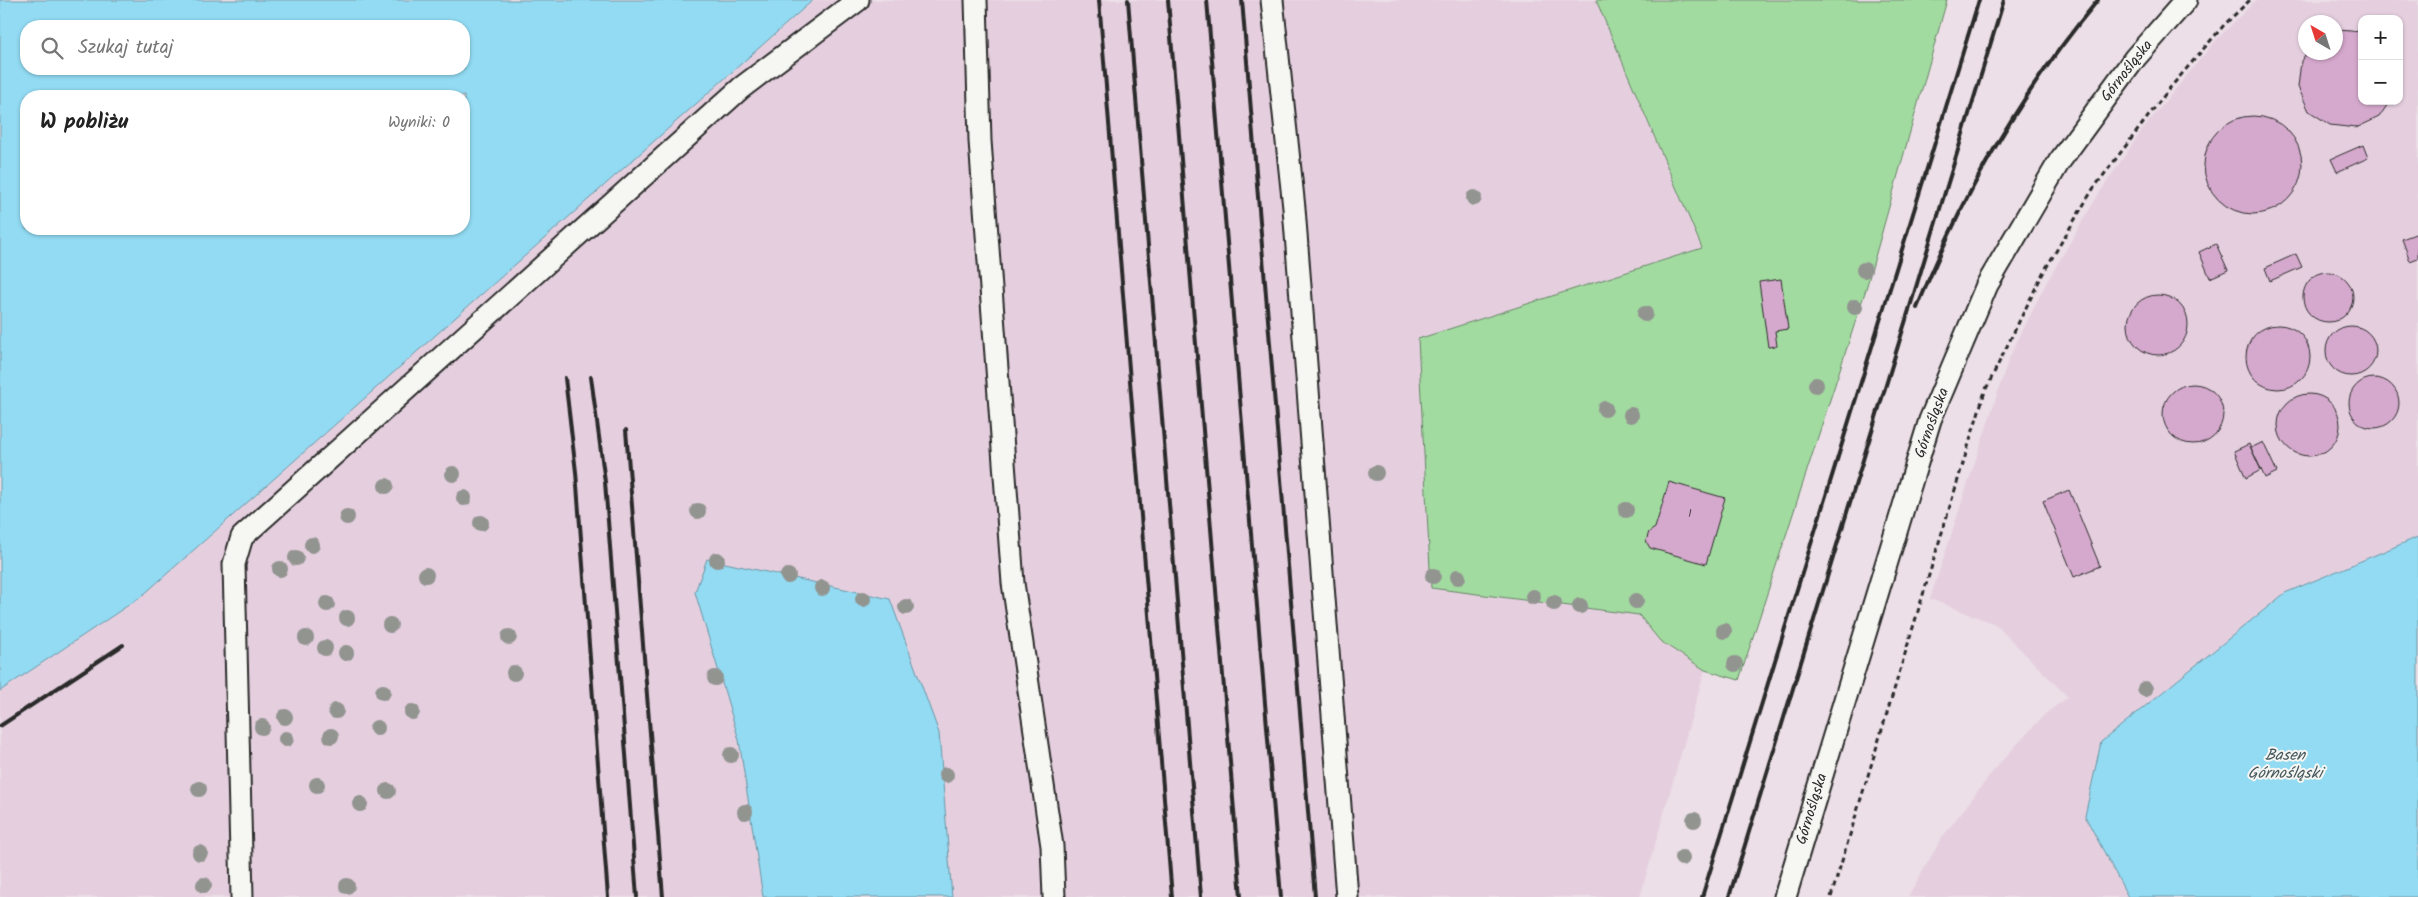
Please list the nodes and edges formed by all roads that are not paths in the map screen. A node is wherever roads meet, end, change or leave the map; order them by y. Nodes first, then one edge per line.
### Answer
1 (858, 0) edge
2 (976, 0) edge
3 (1272, 0) edge
4 (2186, 0) edge
5 (242, 897) edge
6 (1054, 897) edge
7 (1346, 897) edge
8 (1785, 897) edge

1 - 5 lane
2 - 6 lane
3 - 7 lane
4 - 8 lane, Górnośląska

